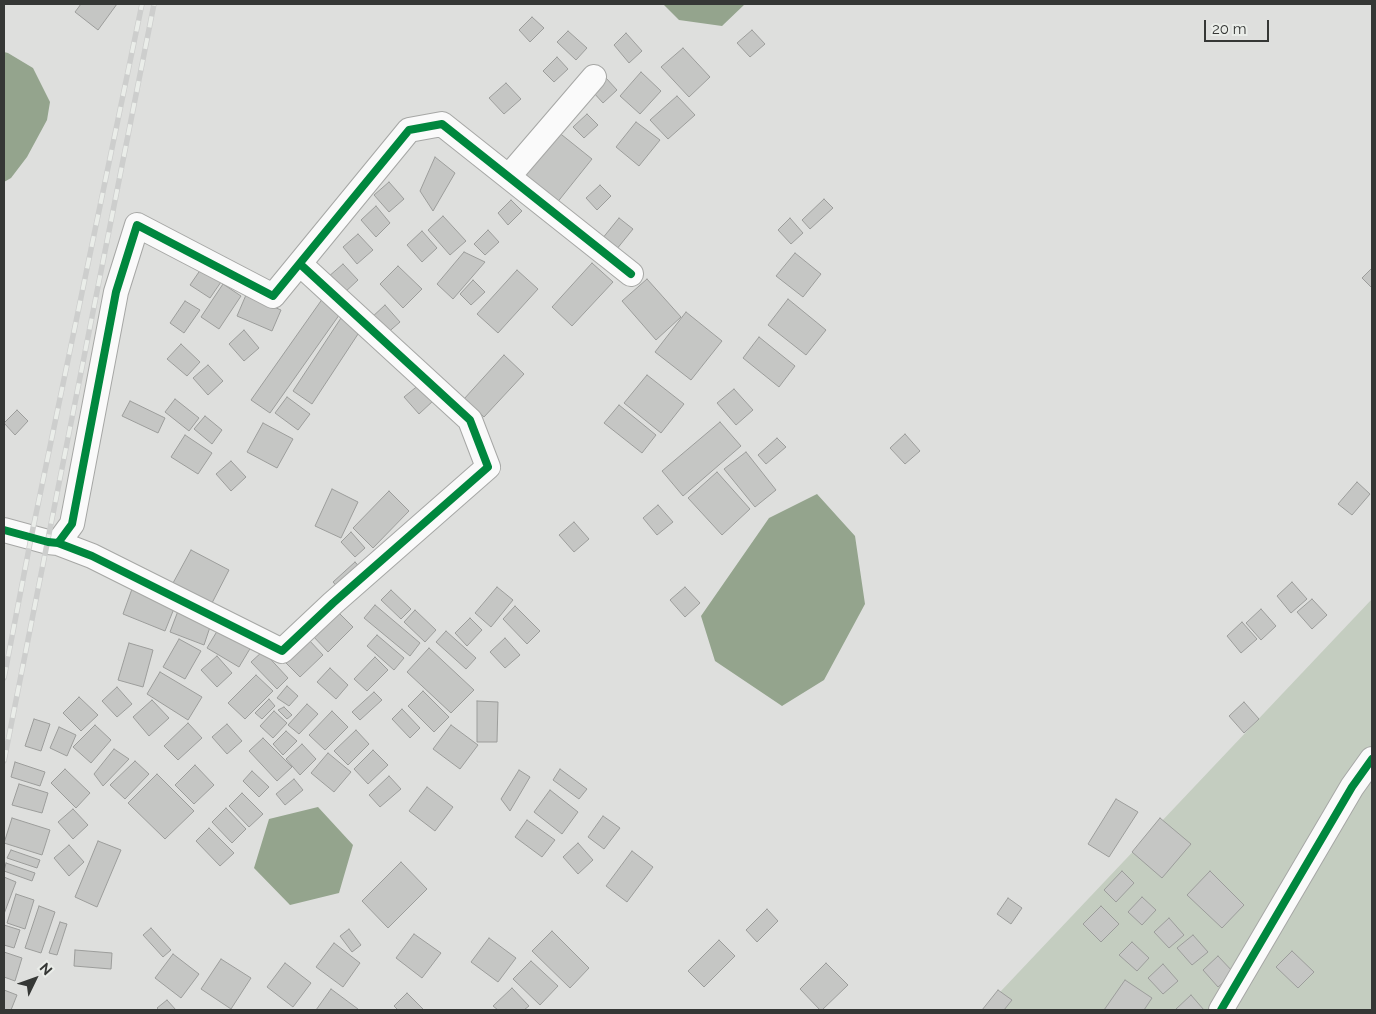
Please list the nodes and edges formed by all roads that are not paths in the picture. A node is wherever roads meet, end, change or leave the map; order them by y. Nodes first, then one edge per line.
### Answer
1 (594, 77) dead end
2 (509, 176) junction
3 (300, 264) junction
4 (631, 274) dead end
5 (4, 530) edge
6 (58, 542) junction
7 (1372, 759) edge
8 (1221, 1010) edge

1 - 2 street
2 - 3 street
2 - 4 street
3 - 6 street
3 - 6 street
5 - 6 street
7 - 8 street

